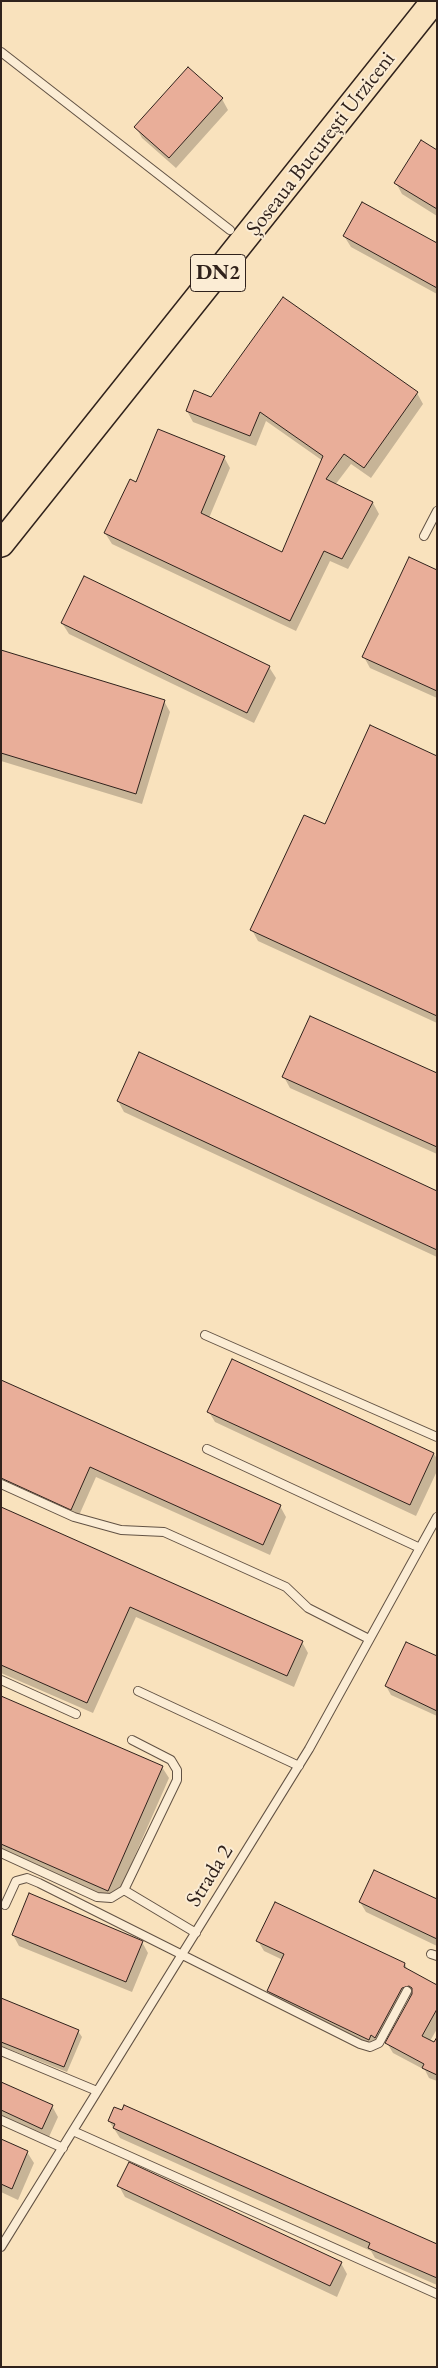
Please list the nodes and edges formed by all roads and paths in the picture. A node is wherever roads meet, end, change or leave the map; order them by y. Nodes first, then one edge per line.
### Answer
1 (428, 5) edge
2 (1, 52) edge
3 (230, 230) junction
4 (437, 511) edge
5 (1, 517) edge
6 (424, 536) dead end
7 (1, 544) edge
8 (205, 1335) dead end
9 (437, 1437) edge
10 (207, 1449) dead end
11 (1, 1484) edge
12 (437, 1517) edge
13 (420, 1548) junction
14 (369, 1639) junction
15 (1, 1680) edge
16 (138, 1692) dead end
17 (76, 1714) dead end
18 (132, 1740) dead end
19 (299, 1766) junction
20 (1, 1853) edge
21 (124, 1890) junction
22 (5, 1905) dead end
23 (196, 1933) junction
24 (182, 1954) junction
25 (407, 1991) dead end
26 (1, 2051) edge
27 (97, 2091) junction
28 (1, 2120) edge
29 (73, 2131) junction
30 (63, 2148) junction
31 (1, 2248) edge
32 (437, 2294) edge

1 - 3 highway, Șoseaua București Urziceni / DN2
1 - 7 highway, Șoseaua București Urziceni / DN2
2 - 3 lane
3 - 5 highway, Șoseaua București Urziceni / DN2
4 - 6 lane
8 - 9 lane
10 - 13 lane
11 - 14 lane
12 - 13 lane, Strada 2
13 - 14 lane, Strada 2
14 - 19 lane, Strada 2
15 - 17 lane
16 - 19 lane
18 - 21 lane
19 - 23 lane, Strada 2
20 - 21 lane
21 - 23 lane
22 - 24 lane
23 - 24 lane, Strada 2
24 - 25 lane
24 - 27 lane, Strada 2
26 - 27 lane
27 - 29 lane, Strada 2
28 - 30 lane
29 - 30 lane, Strada 2
29 - 32 lane
30 - 31 lane, Strada 2

